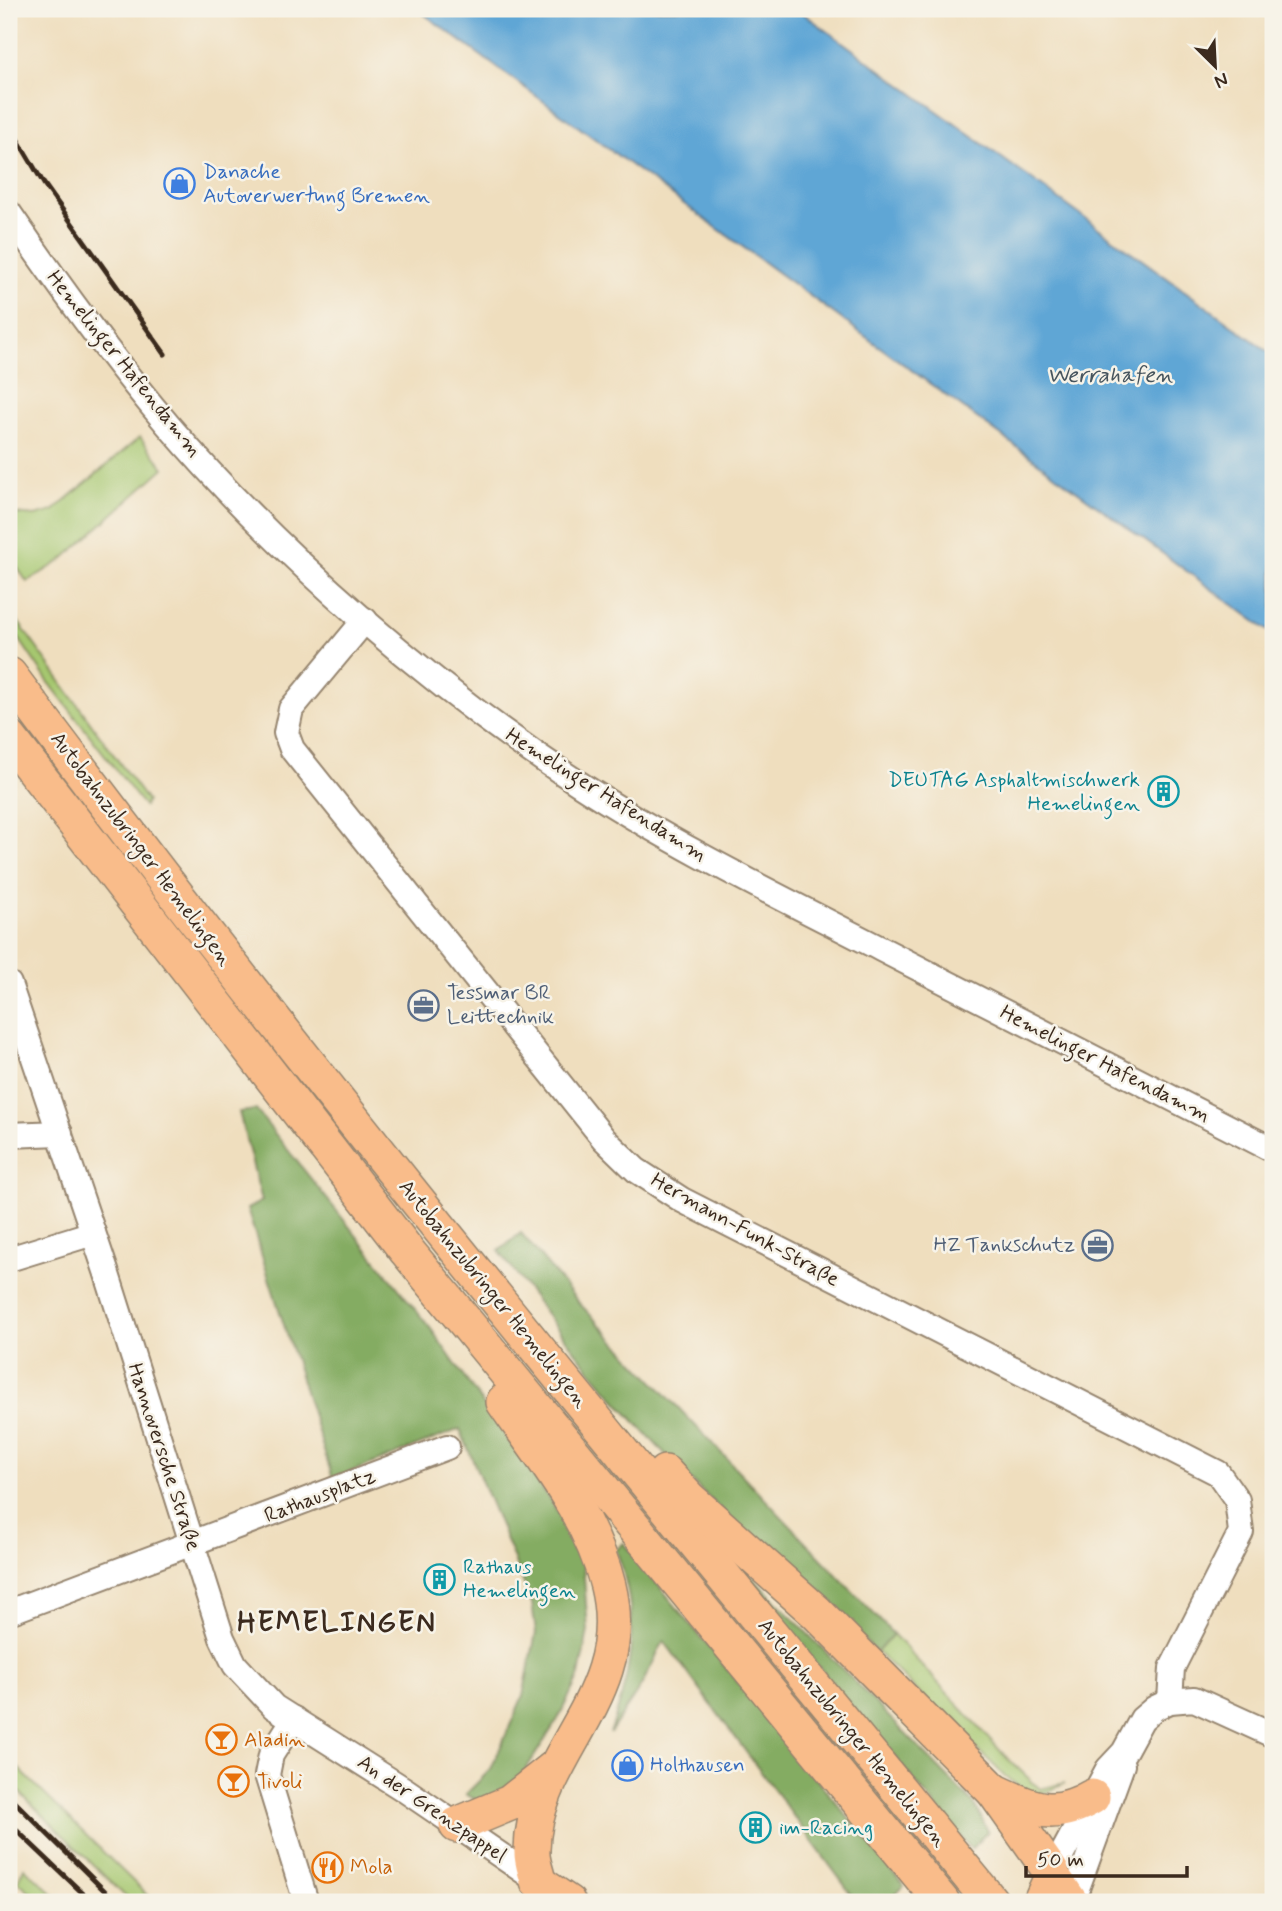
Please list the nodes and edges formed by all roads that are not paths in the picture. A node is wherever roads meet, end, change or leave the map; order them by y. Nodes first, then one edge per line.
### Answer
1 (9, 213) edge
2 (365, 620) junction
3 (10, 674) edge
4 (9, 738) edge
5 (9, 769) edge
6 (43, 784) junction
7 (9, 984) edge
8 (60, 1133) junction
9 (9, 1135) edge
10 (1273, 1150) edge
11 (93, 1233) junction
12 (407, 1251) junction
13 (9, 1259) edge
14 (557, 1375) junction
15 (447, 1447) dead end
16 (192, 1545) junction
17 (9, 1612) edge
18 (1170, 1701) junction
19 (294, 1720) junction
20 (1273, 1735) edge
21 (1124, 1752) junction
22 (559, 1765) junction
23 (994, 1791) junction
24 (1092, 1797) junction
25 (457, 1825) junction
26 (538, 1881) junction
27 (1045, 1888) edge
28 (306, 1902) edge
29 (569, 1902) edge
30 (943, 1902) edge
31 (991, 1902) edge
32 (1072, 1902) edge

1 - 2 street, Hemelinger Hafendamm
2 - 10 street, Hemelinger Hafendamm
2 - 18 street, Hermann-Funk-Straße
3 - 14 highway, Autobahnzubringer Hemelingen
4 - 6 highway, Autobahnzubringer Hemelingen
5 - 6 highway
6 - 12 highway, Autobahnzubringer Hemelingen
7 - 8 street, Hannoversche Straße
8 - 9 street
8 - 11 street, Hannoversche Straße
11 - 13 street
11 - 16 street, Hannoversche Straße
12 - 22 highway
12 - 30 highway, Autobahnzubringer Hemelingen
14 - 23 highway
14 - 31 highway, Autobahnzubringer Hemelingen
15 - 16 street, Rathausplatz
16 - 17 street, Rathausplatz
16 - 19 street, Hannoversche Straße
18 - 20 street
18 - 21 street
19 - 25 street, An der Grenzpappel
19 - 28 street
21 - 24 street
21 - 32 street
22 - 25 highway
22 - 26 highway
23 - 24 highway
23 - 27 highway
24 - 27 street
25 - 26 street, An der Grenzpappel
26 - 29 main road, An der Grenzpappel
27 - 32 main road

